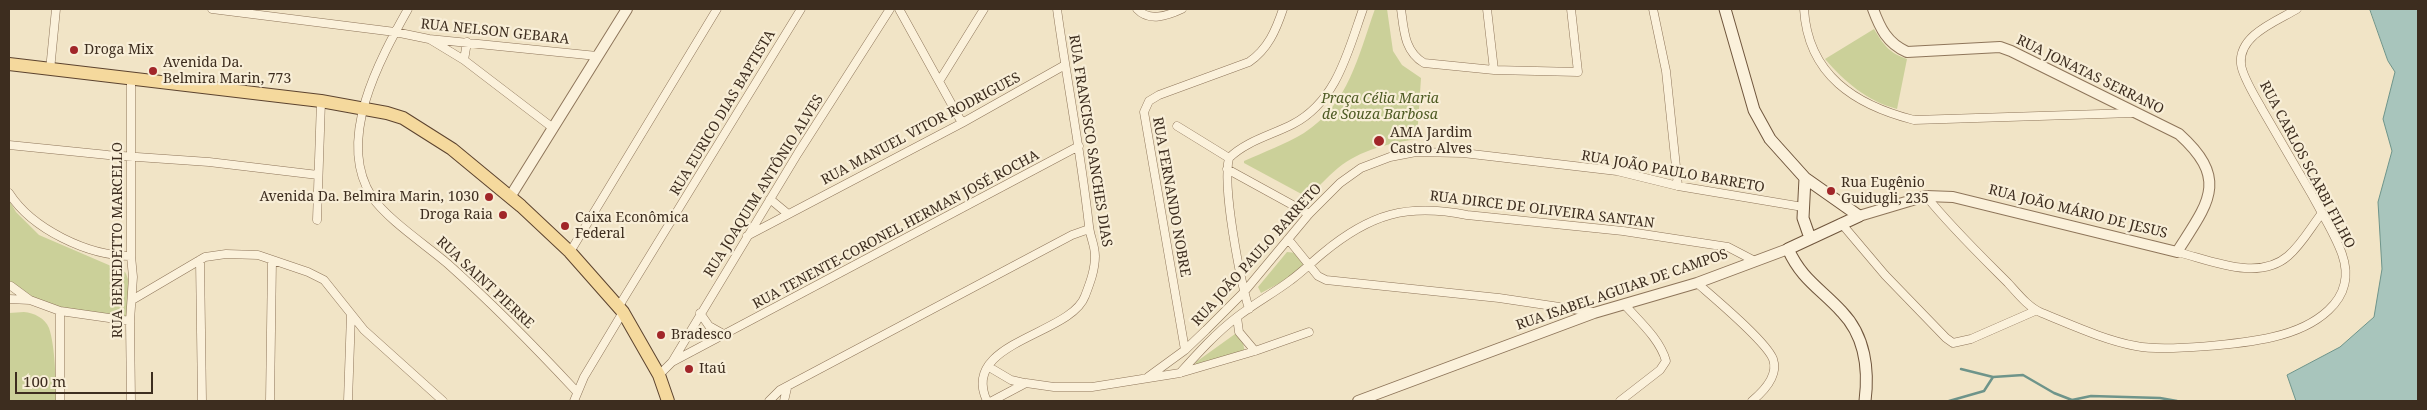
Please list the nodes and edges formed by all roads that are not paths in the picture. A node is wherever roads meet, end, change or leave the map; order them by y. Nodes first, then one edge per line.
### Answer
1 (56, 9) edge
2 (212, 9) edge
3 (408, 9) edge
4 (627, 9) edge
5 (717, 9) edge
6 (801, 9) edge
7 (890, 9) edge
8 (899, 9) edge
9 (984, 9) edge
10 (1057, 9) edge
11 (1137, 9) edge
12 (1182, 9) edge
13 (1283, 9) edge
14 (1363, 9) edge
15 (1401, 9) edge
16 (1487, 9) edge
17 (1571, 9) edge
18 (1653, 9) edge
19 (1725, 9) edge
20 (1804, 9) edge
21 (1873, 9) edge
22 (2297, 9) edge
23 (395, 32) junction
24 (429, 39) junction
25 (467, 42) junction
26 (597, 56) junction
27 (464, 60) junction
28 (9, 64) edge
29 (1065, 65) junction
30 (50, 70) junction
31 (1494, 70) junction
32 (131, 78) junction
33 (940, 80) junction
34 (321, 101) junction
35 (362, 109) junction
36 (2138, 112) junction
37 (962, 123) junction
38 (1177, 126) dead end
39 (553, 128) junction
40 (9, 145) edge
41 (1079, 146) junction
42 (130, 156) junction
43 (1229, 158) junction
44 (1227, 169) junction
45 (318, 175) junction
46 (1805, 178) junction
47 (1678, 186) junction
48 (9, 193) edge
49 (1926, 196) junction
50 (510, 197) junction
51 (770, 199) junction
52 (1803, 207) junction
53 (2322, 213) junction
54 (788, 214) junction
55 (1309, 214) junction
56 (1859, 216) junction
57 (318, 220) dead end
58 (1841, 223) junction
59 (1089, 229) junction
60 (747, 237) junction
61 (1810, 238) junction
62 (1288, 239) junction
63 (1788, 249) junction
64 (570, 252) junction
65 (2177, 252) junction
66 (131, 256) junction
67 (200, 260) junction
68 (272, 260) junction
69 (1753, 260) junction
70 (1310, 264) junction
71 (1697, 283) junction
72 (10, 285) edge
73 (1244, 292) junction
74 (9, 298) edge
75 (30, 300) junction
76 (132, 300) junction
77 (1624, 304) junction
78 (621, 309) junction
79 (1249, 309) junction
80 (60, 311) junction
81 (2035, 311) junction
82 (700, 313) junction
83 (1594, 313) junction
84 (350, 314) junction
85 (1237, 317) junction
86 (130, 321) junction
87 (1309, 332) dead end
88 (725, 336) junction
89 (1185, 350) junction
90 (1255, 352) junction
91 (672, 362) junction
92 (989, 367) junction
93 (1180, 373) junction
94 (659, 375) junction
95 (1148, 377) junction
96 (1026, 383) junction
97 (787, 388) junction
98 (577, 392) junction
99 (60, 401) edge
100 (131, 401) edge
101 (202, 401) edge
102 (270, 401) edge
103 (348, 401) edge
104 (443, 401) edge
105 (574, 401) edge
106 (668, 401) edge
107 (769, 401) edge
108 (784, 401) edge
109 (988, 401) edge
110 (992, 401) edge
111 (1362, 401) edge
112 (1620, 401) edge
113 (1752, 401) edge
114 (1865, 401) edge

1 - 30 street
2 - 23 street, RUA NELSON GEBARA
3 - 23 street, RUA SAINT PIERRE
4 - 26 street
5 - 64 street
6 - 78 street, RUA EURICO DIAS BAPTISTA
7 - 51 street, RUA JOAQUIM ANTÔNIO ALVES
8 - 33 street
9 - 33 street
10 - 29 street, RUA FRANCISCO SANCHES DIAS
11 - 12 street
13 - 89 street, RUA FERNANDO NOBRE
14 - 43 street
15 - 31 street
16 - 31 street
17 - 31 street
18 - 47 street
19 - 46 main road
20 - 36 street
21 - 36 street, RUA JONATAS SERRANO
22 - 53 street, RUA CARLOS SCARBI FILHO
23 - 24 street, RUA NELSON GEBARA
23 - 35 street, RUA SAINT PIERRE
24 - 25 street, RUA NELSON GEBARA
24 - 27 street
25 - 26 street, RUA NELSON GEBARA
25 - 27 street
26 - 39 street
27 - 39 street
28 - 30 main road
29 - 37 street, RUA MANUEL VITOR RODRIGUES
29 - 41 street, RUA FRANCISCO SANCHES DIAS
30 - 32 main road
32 - 34 main road
32 - 42 street, RUA BENEDETTO MARCELLO
33 - 37 street
34 - 35 main road
34 - 45 street
35 - 50 main road
35 - 98 street, RUA SAINT PIERRE
36 - 65 street, RUA JONATAS SERRANO
37 - 54 street, RUA MANUEL VITOR RODRIGUES
38 - 43 street
39 - 50 street
40 - 42 street
41 - 59 street, RUA FRANCISCO SANCHES DIAS
41 - 88 street, RUA TENENTE-CORONEL HERMAN JOSÉ ROCHA
42 - 45 street
42 - 66 street, RUA BENEDETTO MARCELLO
43 - 44 street
44 - 55 street
44 - 73 street
45 - 57 street
46 - 52 main road
46 - 56 main road
47 - 52 street, RUA JOÃO PAULO BARRETO
47 - 55 street, RUA JOÃO PAULO BARRETO
48 - 66 street
49 - 56 street, RUA JOÃO MÁRIO DE JESUS
49 - 65 street, RUA JOÃO MÁRIO DE JESUS
49 - 81 street, RUA CARLOS SCARBI FILHO
50 - 64 main road
51 - 54 street
51 - 60 street, RUA JOAQUIM ANTÔNIO ALVES
52 - 61 main road
53 - 65 street, RUA JOÃO MÁRIO DE JESUS
53 - 81 street, RUA CARLOS SCARBI FILHO
54 - 60 street, RUA MANUEL VITOR RODRIGUES
55 - 62 street, RUA JOÃO PAULO BARRETO
56 - 58 main road, RUA JOÃO MÁRIO DE JESUS
58 - 61 main road, RUA JOÃO MÁRIO DE JESUS
58 - 81 street
59 - 92 street, RUA FRANCISCO SANCHES DIAS
59 - 97 street
60 - 82 street, RUA JOAQUIM ANTÔNIO ALVES
61 - 63 main road, RUA ISABEL AGUIAR DE CAMPOS
62 - 70 street
62 - 73 street, RUA JOÃO PAULO BARRETO
63 - 69 street, RUA ISABEL AGUIAR DE CAMPOS
63 - 114 main road
64 - 78 main road
66 - 76 street, RUA BENEDETTO MARCELLO
67 - 68 street
67 - 76 street
67 - 101 street
68 - 84 street
68 - 102 street
69 - 70 street, RUA DIRCE DE OLIVEIRA SANTAN
69 - 71 street, RUA ISABEL AGUIAR DE CAMPOS
70 - 79 street, RUA JOÃO PAULO BARRETO
70 - 83 street
71 - 77 street, RUA ISABEL AGUIAR DE CAMPOS
71 - 113 street
72 - 74 street
72 - 75 street
73 - 79 street
73 - 89 street, RUA JOÃO PAULO BARRETO
74 - 75 street
75 - 80 street
76 - 86 street, RUA BENEDETTO MARCELLO
77 - 83 street, RUA ISABEL AGUIAR DE CAMPOS
77 - 112 street
78 - 94 main road
78 - 98 street, RUA EURICO DIAS BAPTISTA
79 - 85 street, RUA JOÃO PAULO BARRETO
80 - 86 street
80 - 99 street
82 - 88 street
82 - 91 street, RUA JOAQUIM ANTÔNIO ALVES
83 - 111 street, RUA ISABEL AGUIAR DE CAMPOS
84 - 103 street
84 - 104 street
85 - 90 street
85 - 93 street, RUA JOÃO PAULO BARRETO
86 - 100 street, RUA BENEDETTO MARCELLO
87 - 90 street
88 - 91 street, RUA TENENTE-CORONEL HERMAN JOSÉ ROCHA
89 - 95 street, RUA JOÃO PAULO BARRETO
90 - 93 street
91 - 94 street, RUA JOAQUIM ANTÔNIO ALVES
92 - 96 street
92 - 109 street
93 - 95 street
94 - 106 main road
95 - 96 street
96 - 110 street
97 - 107 street
97 - 108 street
98 - 105 street, RUA EURICO DIAS BAPTISTA

